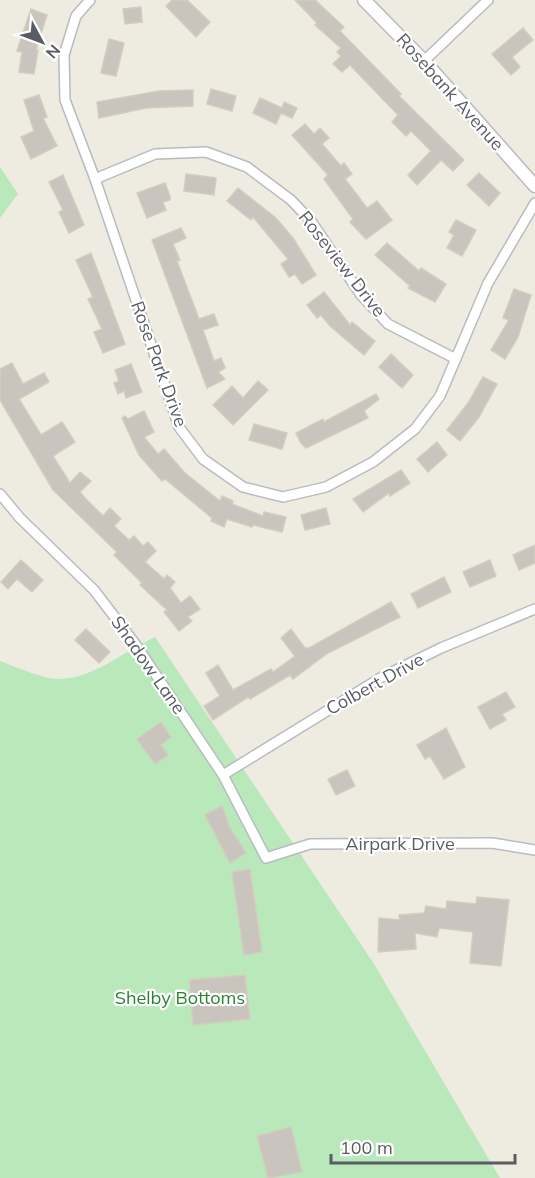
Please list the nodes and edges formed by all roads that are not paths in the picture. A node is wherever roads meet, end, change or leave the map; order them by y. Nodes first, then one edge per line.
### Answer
1 (90, 0) edge
2 (364, 0) edge
3 (488, 0) edge
4 (423, 61) junction
5 (95, 179) junction
6 (535, 186) edge
7 (535, 204) edge
8 (456, 359) junction
9 (0, 494) edge
10 (535, 609) edge
11 (223, 775) junction
12 (535, 850) edge
13 (266, 858) joint

1 - 5 street, Rose Park Drive
2 - 4 street, Rosebank Avenue
3 - 4 street
4 - 6 street, Rosebank Avenue
5 - 8 street, Roseview Drive
5 - 8 street, Rose Park Drive
7 - 8 street, Rose Park Drive
9 - 11 street, Shadow Lane
10 - 11 street, Colbert Drive
11 - 13 street, Shadow Lane
12 - 13 street, Airpark Drive

